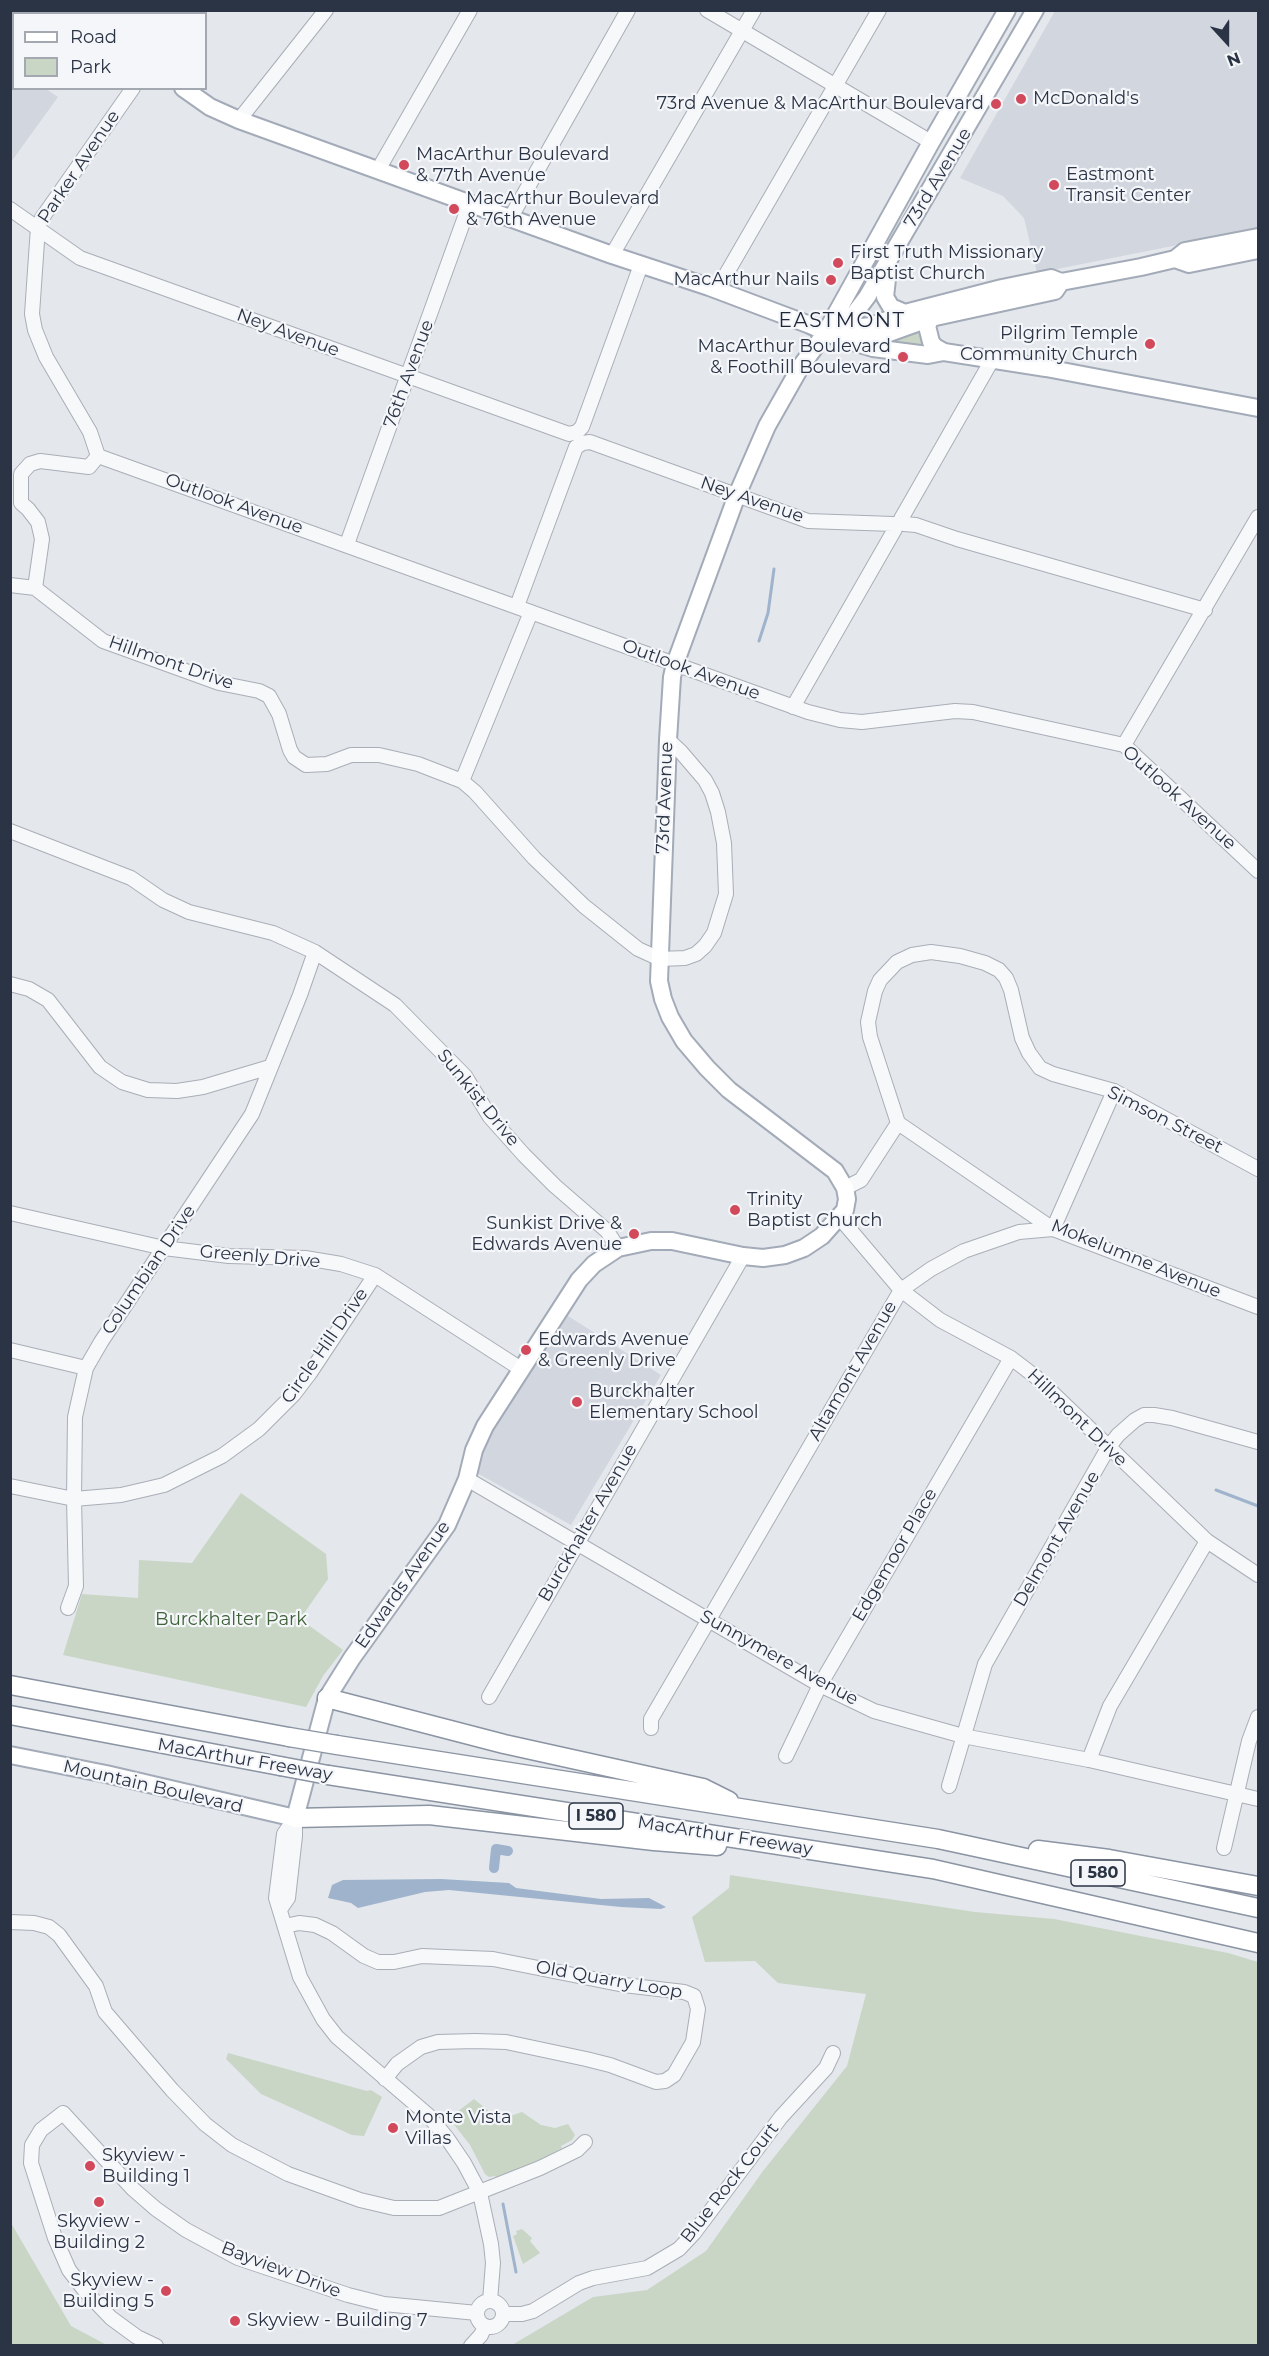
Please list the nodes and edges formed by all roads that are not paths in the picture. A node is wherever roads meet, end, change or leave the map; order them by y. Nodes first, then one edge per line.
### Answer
1 (326, 10) edge
2 (470, 10) edge
3 (628, 10) edge
4 (707, 10) edge
5 (754, 10) edge
6 (879, 10) edge
7 (1007, 10) edge
8 (1035, 10) edge
9 (742, 31) junction
10 (835, 85) junction
11 (132, 90) edge
12 (186, 90) edge
13 (957, 96) junction
14 (239, 120) junction
15 (931, 142) junction
16 (952, 155) junction
17 (378, 170) junction
18 (470, 203) junction
19 (10, 209) edge
20 (511, 217) junction
21 (38, 227) junction
22 (1258, 237) edge
23 (1258, 250) edge
24 (612, 255) junction
25 (889, 260) junction
26 (1175, 260) junction
27 (641, 265) junction
28 (1061, 282) junction
29 (717, 290) junction
30 (905, 313) junction
31 (931, 318) junction
32 (826, 332) junction
33 (852, 342) junction
34 (944, 352) junction
35 (992, 360) junction
36 (408, 376) junction
37 (1258, 408) edge
38 (580, 437) junction
39 (98, 456) junction
40 (737, 495) junction
41 (16, 506) edge
42 (1258, 517) edge
43 (898, 524) junction
44 (348, 544) junction
45 (10, 585) edge
46 (35, 588) junction
47 (518, 606) junction
48 (1205, 610) junction
49 (531, 612) junction
50 (675, 664) junction
51 (793, 707) junction
52 (668, 740) junction
53 (1124, 745) junction
54 (462, 781) junction
55 (10, 831) edge
56 (1258, 871) edge
57 (315, 952) junction
58 (660, 958) junction
59 (10, 984) edge
60 (270, 1067) junction
61 (1114, 1091) junction
62 (898, 1123) junction
63 (1258, 1169) edge
64 (845, 1188) junction
65 (10, 1213) edge
66 (840, 1218) junction
67 (1053, 1229) junction
68 (164, 1248) junction
69 (618, 1248) junction
70 (742, 1256) junction
71 (375, 1275) junction
72 (901, 1290) junction
73 (1258, 1307) edge
74 (10, 1350) edge
75 (1011, 1358) junction
76 (86, 1368) junction
77 (521, 1369) junction
78 (1258, 1442) edge
79 (1108, 1448) junction
80 (467, 1479) junction
81 (10, 1486) edge
82 (74, 1499) junction
83 (1207, 1541) junction
84 (576, 1543) junction
85 (1258, 1575) edge
86 (68, 1608) dead end
87 (709, 1619) junction
88 (10, 1685) edge
89 (820, 1685) junction
90 (489, 1697) dead end
91 (327, 1698) junction
92 (10, 1715) edge
93 (1258, 1717) edge
94 (651, 1728) dead end
95 (963, 1736) junction
96 (10, 1755) edge
97 (786, 1756) dead end
98 (1089, 1760) junction
99 (949, 1786) dead end
100 (1238, 1795) junction
101 (1258, 1799) edge
102 (744, 1809) junction
103 (295, 1818) junction
104 (938, 1839) junction
105 (1224, 1848) dead end
106 (864, 1857) junction
107 (1258, 1886) edge
108 (1258, 1908) edge
109 (10, 1922) edge
110 (285, 1926) junction
111 (1205, 1932) junction
112 (1258, 1943) edge
113 (1258, 1955) edge
114 (833, 2054) dead end
115 (385, 2079) junction
116 (585, 2142) dead end
117 (480, 2193) junction
118 (490, 2301) junction
119 (477, 2313) junction
120 (503, 2314) junction
121 (484, 2326) junction
122 (156, 2346) edge
123 (471, 2346) edge

1 - 14 street
2 - 17 street
3 - 20 street
4 - 9 street
5 - 9 street
6 - 10 street
7 - 13 main road, 73rd Avenue
8 - 16 main road, 73rd Avenue
9 - 10 street
9 - 24 street
10 - 15 street
10 - 29 street
11 - 21 street, Parker Avenue
12 - 14 main road
13 - 15 main road, 73rd Avenue
13 - 16 main road
14 - 17 main road
15 - 32 main road, 73rd Avenue
16 - 25 main road, 73rd Avenue
17 - 18 main road
18 - 20 main road
18 - 36 street, 76th Avenue
19 - 21 street, Ney Avenue
20 - 24 main road
21 - 36 street, Ney Avenue
21 - 39 street, Parker Avenue
22 - 26 main road
23 - 26 main road
24 - 27 main road
25 - 30 main road
25 - 32 main road, 73rd Avenue
26 - 28 main road
27 - 29 main road
27 - 38 street
28 - 30 main road
28 - 31 main road
29 - 32 main road
30 - 32 main road
31 - 33 main road
31 - 34 main road
32 - 33 main road
32 - 40 main road, 73rd Avenue
33 - 34 main road
34 - 35 main road
35 - 37 main road
35 - 43 street
36 - 38 street, Ney Avenue
36 - 44 street, 76th Avenue
38 - 40 street, Ney Avenue
38 - 47 street
39 - 41 street
39 - 44 street, Outlook Avenue
40 - 43 street, Ney Avenue
40 - 50 main road, 73rd Avenue
41 - 46 street
42 - 48 street
43 - 48 street, Ney Avenue
43 - 51 street
44 - 47 street, Outlook Avenue
45 - 46 street, Hillmont Drive
46 - 54 street, Hillmont Drive
47 - 49 street, Outlook Avenue
48 - 53 street
49 - 50 street, Outlook Avenue
49 - 54 street
50 - 51 street, Outlook Avenue
50 - 52 main road, 73rd Avenue
51 - 53 street, Outlook Avenue
52 - 58 main road, 73rd Avenue
52 - 58 street
53 - 56 street, Outlook Avenue
54 - 58 street, Hillmont Drive
55 - 57 street, Sunkist Drive
57 - 60 street, Columbian Drive
57 - 69 street, Sunkist Drive
58 - 64 main road, 73rd Avenue
59 - 60 street
60 - 68 street, Columbian Drive
61 - 62 street, Simson Street
61 - 63 street, Simson Street
61 - 67 street
62 - 64 street
62 - 67 street, Mokelumne Avenue
64 - 66 main road
65 - 68 street, Greenly Drive
66 - 70 main road
66 - 72 street, Hillmont Drive
67 - 72 street, Altamont Avenue
67 - 73 street, Mokelumne Avenue
68 - 71 street, Greenly Drive
68 - 76 street, Columbian Drive
69 - 70 main road
69 - 77 main road, Edwards Avenue
70 - 84 street, Burckhalter Avenue
71 - 77 street, Greenly Drive
71 - 82 street, Circle Hill Drive
72 - 75 street, Hillmont Drive
72 - 87 street, Altamont Avenue
74 - 76 street
75 - 79 street, Hillmont Drive
75 - 89 street, Edgemoor Place
76 - 82 street, Columbian Drive
77 - 80 main road, Edwards Avenue
78 - 79 street, Delmont Avenue
79 - 83 street, Hillmont Drive
79 - 95 street, Delmont Avenue
80 - 84 street, Sunnymere Avenue
80 - 91 main road, Edwards Avenue
81 - 82 street, Circle Hill Drive
82 - 86 street, Columbian Drive
83 - 85 street, Hillmont Drive
83 - 98 street
84 - 87 street, Sunnymere Avenue
84 - 90 street, Burckhalter Avenue
87 - 89 street, Sunnymere Avenue
87 - 94 street, Altamont Avenue
88 - 102 highway, MacArthur Freeway / I 580, bridge
89 - 95 street, Sunnymere Avenue
89 - 97 street, Edgemoor Place
91 - 102 highway
91 - 103 main road, Edwards Avenue
92 - 106 highway, MacArthur Freeway / I 580, bridge
93 - 100 street
95 - 98 street, Sunnymere Avenue
95 - 99 street, Delmont Avenue
96 - 103 main road, Mountain Boulevard
98 - 100 street, Sunnymere Avenue
100 - 101 street, Sunnymere Avenue
100 - 105 street
102 - 104 highway, MacArthur Freeway / I 580
103 - 106 highway
103 - 110 street
104 - 107 highway
104 - 108 highway, MacArthur Freeway / I 580
106 - 111 highway, MacArthur Freeway / I 580
109 - 117 street
110 - 115 street
110 - 115 street, Old Quarry Loop
111 - 112 highway, MacArthur Freeway / I 580
111 - 113 highway
114 - 120 street, Blue Rock Court
115 - 117 street
116 - 117 street
117 - 118 street
118 - 119 street
118 - 120 street
119 - 121 street
119 - 122 street, Bayview Drive
120 - 121 street
121 - 123 street

